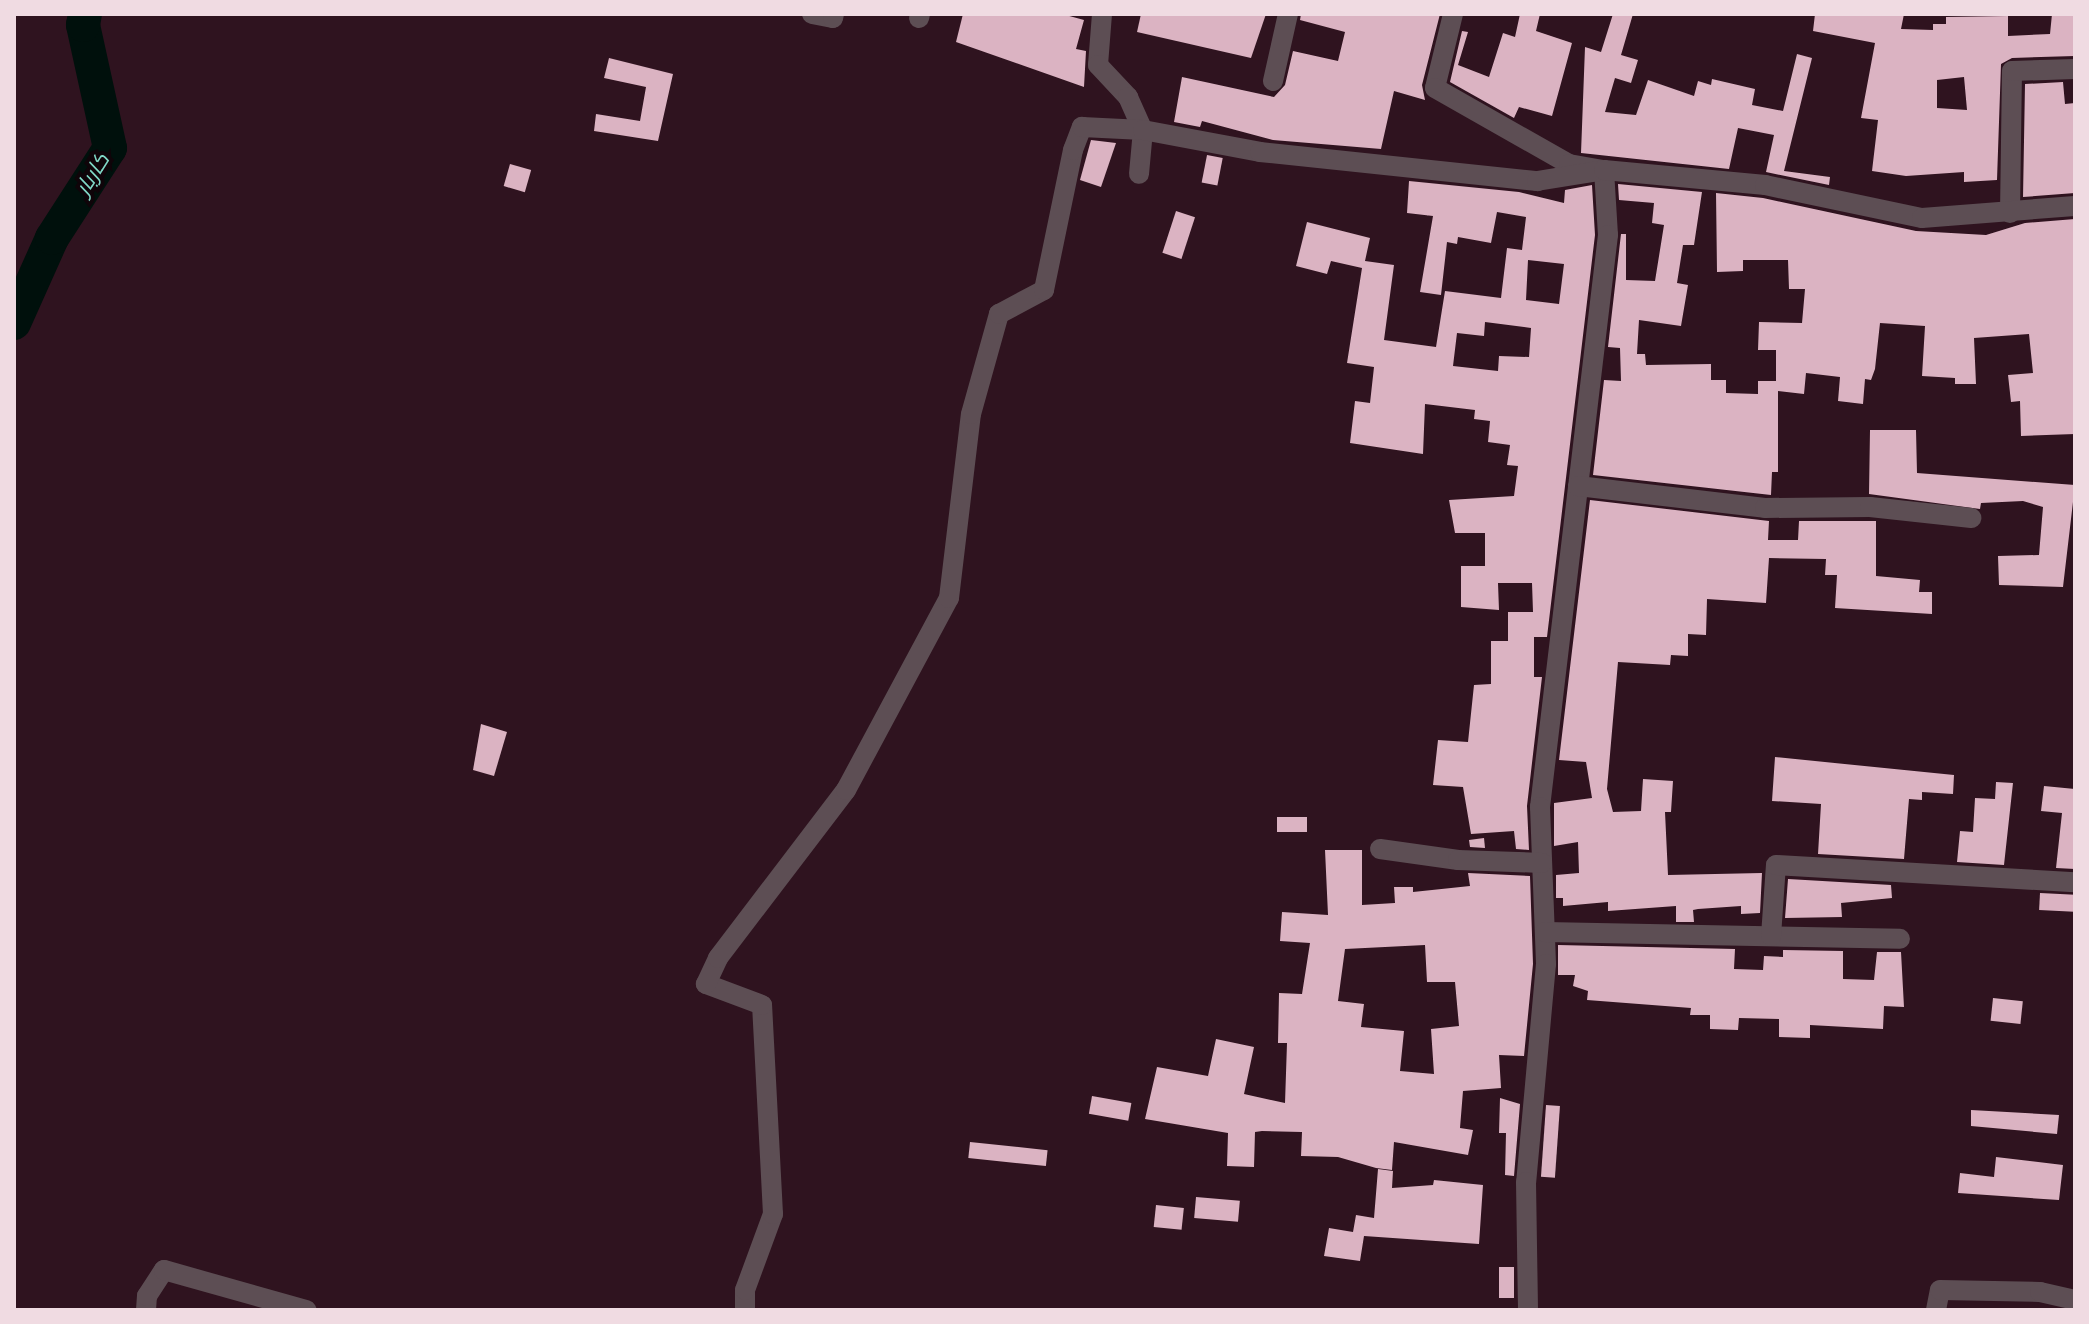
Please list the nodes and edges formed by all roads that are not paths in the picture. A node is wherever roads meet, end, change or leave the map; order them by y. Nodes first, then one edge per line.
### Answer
1 (812, 14) edge
2 (834, 14) edge
3 (1102, 14) edge
4 (1288, 14) edge
5 (1453, 14) edge
6 (2075, 69) edge
7 (1273, 81) dead end
8 (1143, 130) junction
9 (1604, 170) junction
10 (1139, 174) dead end
11 (2075, 206) edge
12 (2010, 213) junction
13 (1578, 486) junction
14 (1971, 518) dead end
15 (1380, 849) dead end
16 (1542, 863) junction
17 (2075, 882) edge
18 (1545, 932) junction
19 (1771, 936) junction
20 (1900, 939) dead end
21 (2075, 1300) edge
22 (146, 1310) edge
23 (306, 1310) edge
24 (745, 1310) edge
25 (1528, 1310) edge
26 (1936, 1310) edge

1 - 2 street
3 - 8 street
4 - 7 street
5 - 9 street
6 - 12 street
8 - 9 street
8 - 10 street
8 - 24 street
9 - 12 street
9 - 13 street
11 - 12 street
13 - 14 street
13 - 16 street
15 - 16 street
16 - 18 street
17 - 19 street
18 - 19 street
18 - 25 street
19 - 20 street
21 - 26 street
22 - 23 street

